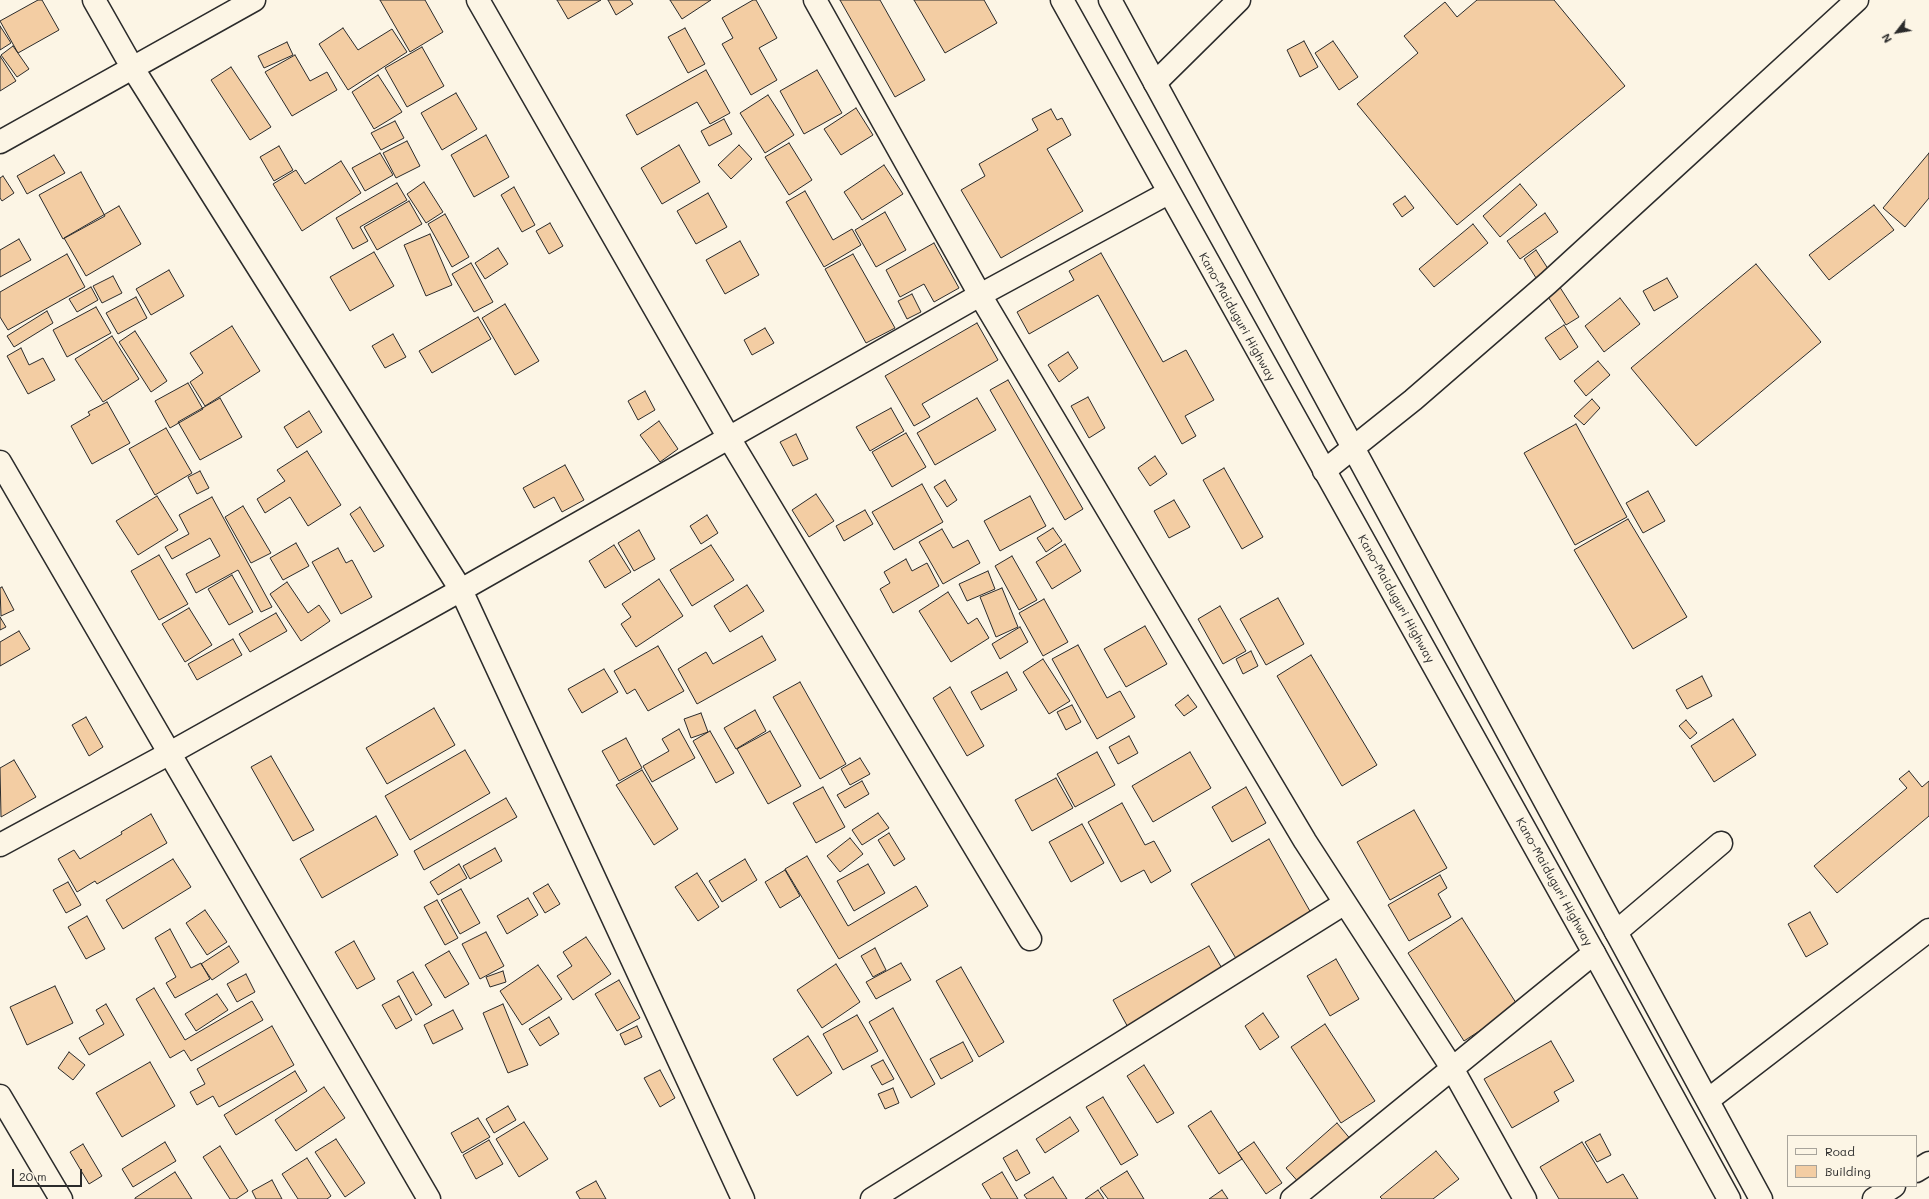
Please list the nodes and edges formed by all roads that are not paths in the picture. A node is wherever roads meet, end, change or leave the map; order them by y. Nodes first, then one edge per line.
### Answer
1 (94, 0) edge
2 (254, 0) edge
3 (478, 0) edge
4 (815, 0) edge
5 (1062, 0) edge
6 (1110, 0) edge
7 (1239, 0) edge
8 (1857, 0) edge
9 (132, 67) junction
10 (1155, 82) junction
11 (0, 142) edge
12 (1168, 193) junction
13 (980, 295) junction
14 (730, 438) junction
15 (1353, 449) junction
16 (0, 462) edge
17 (1324, 471) junction
18 (461, 590) junction
19 (170, 753) junction
20 (1721, 843) dead end
21 (0, 845) edge
22 (1345, 903) junction
23 (1929, 930) edge
24 (1616, 932) junction
25 (1030, 939) dead end
26 (1594, 953) junction
27 (1452, 1068) junction
28 (0, 1096) edge
29 (1708, 1100) junction
30 (1929, 1163) edge
31 (1917, 1170) edge
32 (1892, 1187) edge
33 (61, 1199) edge
34 (429, 1199) edge
35 (743, 1199) edge
36 (872, 1199) edge
37 (1292, 1199) edge
38 (1525, 1199) edge
39 (1729, 1199) edge
40 (1761, 1199) edge
41 (1874, 1199) edge

1 - 9 main road
2 - 9 main road
3 - 14 main road
4 - 13 main road
5 - 12 main road, Kano-Maiduguri Highway
6 - 10 main road
7 - 10 main road
8 - 15 main road
9 - 11 main road
9 - 18 main road
10 - 15 main road
12 - 13 main road
12 - 17 main road, Kano-Maiduguri Highway
13 - 14 main road
13 - 22 main road
14 - 18 main road
14 - 25 main road
15 - 17 main road
15 - 24 main road
16 - 19 main road
17 - 26 main road, Kano-Maiduguri Highway
18 - 19 main road
18 - 35 main road
19 - 21 main road
19 - 34 main road
20 - 24 main road
22 - 27 main road
22 - 36 main road
23 - 29 main road
24 - 29 main road
26 - 27 main road
26 - 39 main road, Kano-Maiduguri Highway
27 - 37 main road
27 - 38 main road
28 - 33 main road
29 - 40 main road
30 - 31 main road
32 - 41 main road

